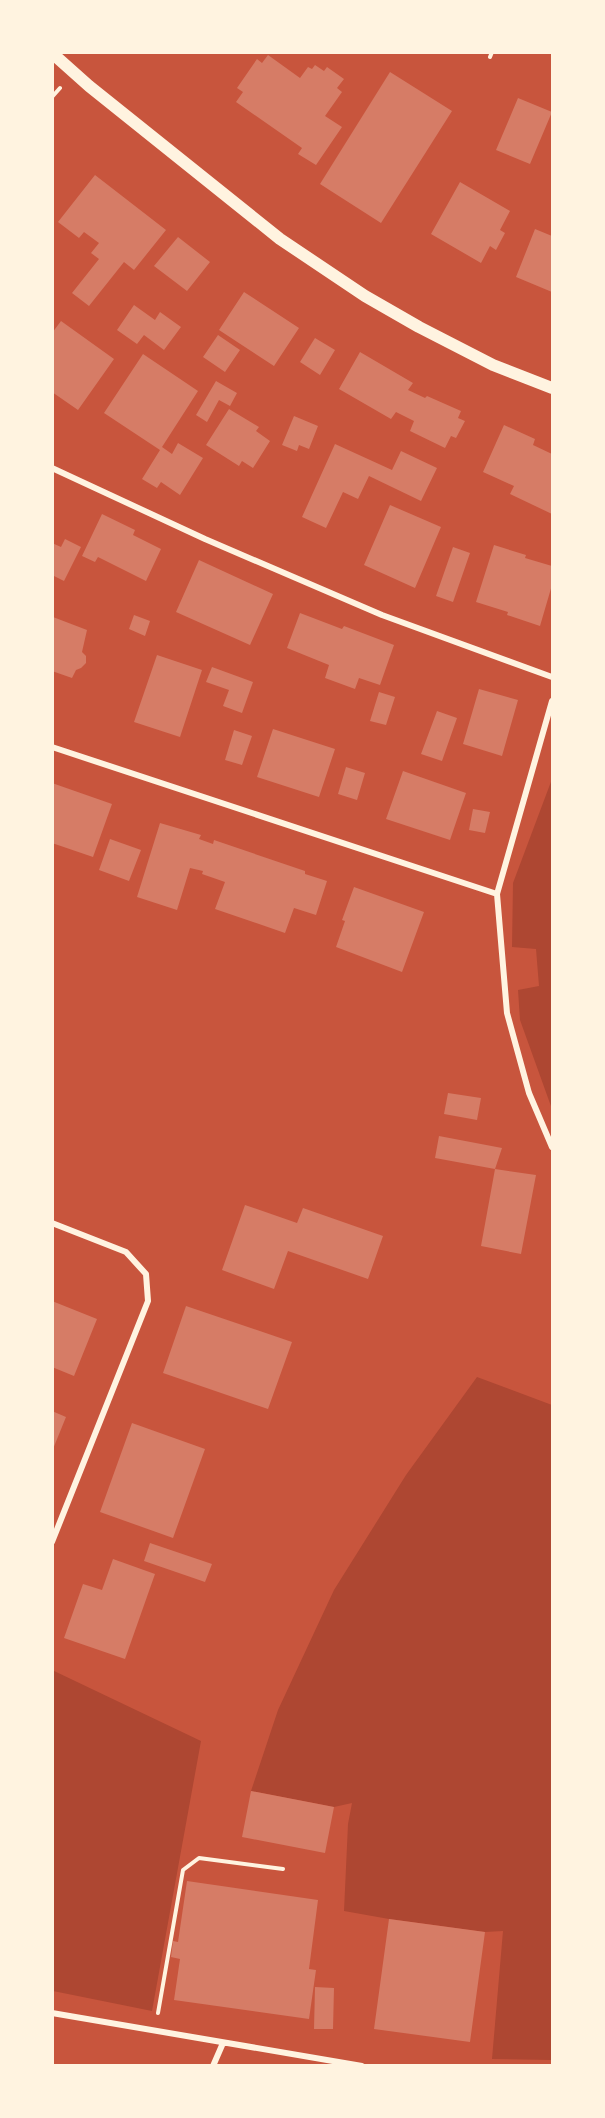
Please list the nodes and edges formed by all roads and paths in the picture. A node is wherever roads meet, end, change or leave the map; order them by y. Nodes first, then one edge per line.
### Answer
1 (52, 53) edge
2 (552, 388) edge
3 (52, 468) edge
4 (552, 676) edge
5 (552, 701) edge
6 (52, 747) edge
7 (497, 894) junction
8 (552, 1147) edge
9 (52, 1223) edge
10 (52, 1542) edge
11 (283, 1869) dead end
12 (52, 2013) edge
13 (154, 2031) junction
14 (223, 2043) junction
15 (213, 2066) edge
16 (362, 2066) edge

1 - 2 main road
3 - 4 street
5 - 7 street
6 - 7 street
7 - 8 street
9 - 10 street
11 - 13 path
12 - 13 street
13 - 14 street
14 - 15 street
14 - 16 street

